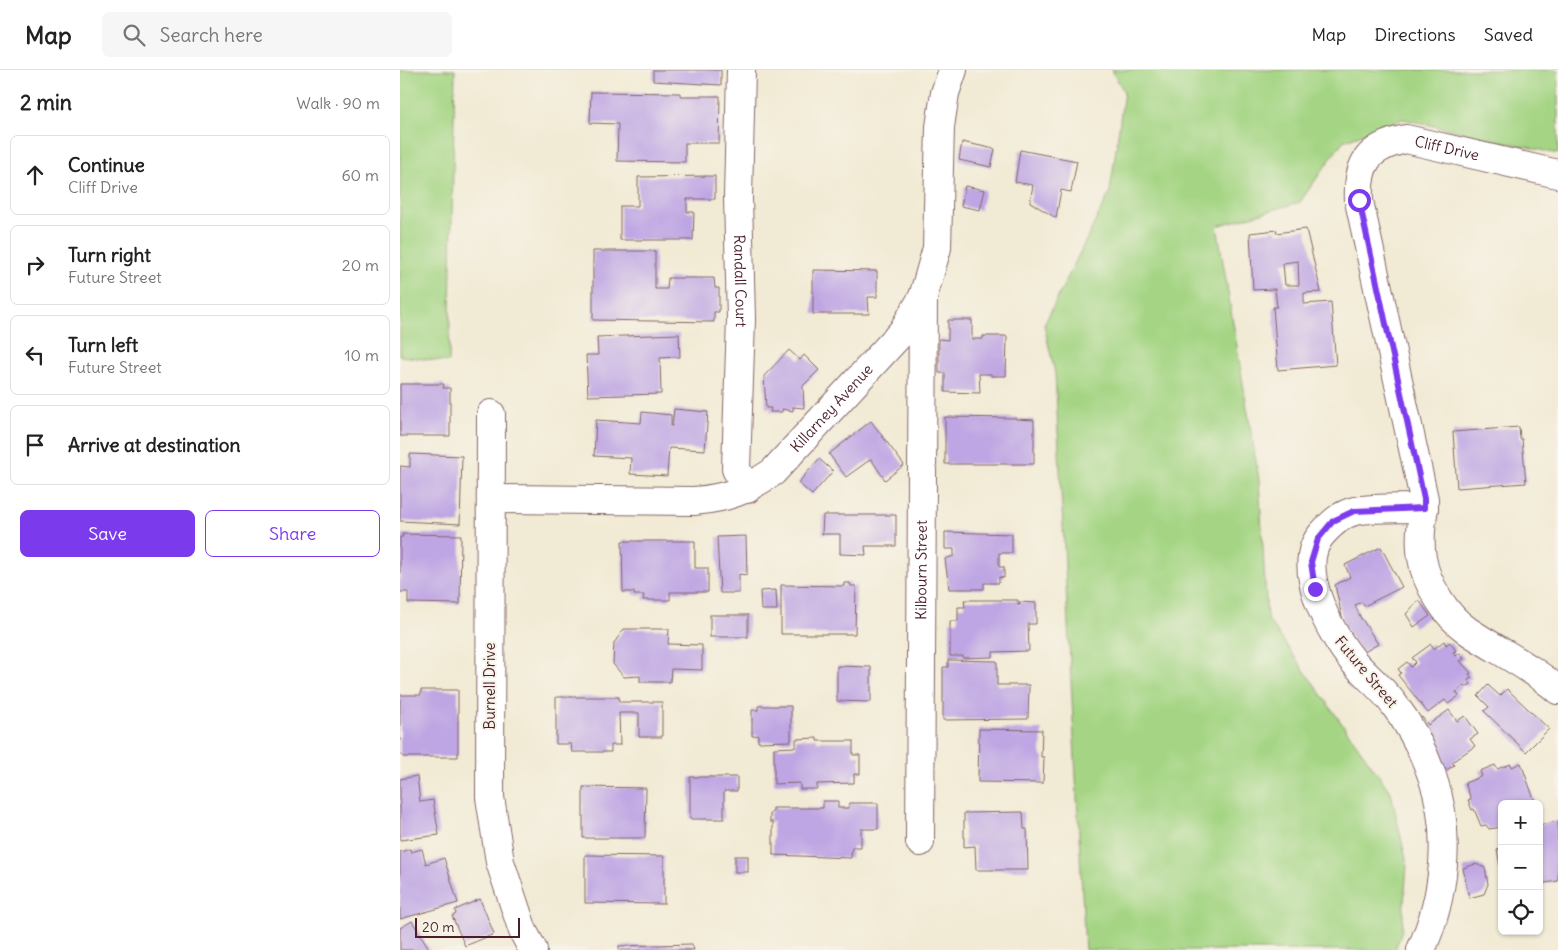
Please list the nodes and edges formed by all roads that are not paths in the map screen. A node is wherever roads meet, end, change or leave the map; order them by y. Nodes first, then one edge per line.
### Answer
1 (741, 70) edge
2 (953, 70) edge
3 (1558, 174) edge
4 (923, 297) junction
5 (491, 414) dead end
6 (747, 489) junction
7 (491, 499) junction
8 (1424, 508) junction
9 (1558, 690) edge
10 (920, 842) dead end
11 (533, 950) edge
12 (1420, 950) edge

1 - 6 street, Randall Court
2 - 4 street, Killarney Avenue
3 - 8 street, Cliff Drive
4 - 6 street, Killarney Avenue
4 - 10 street, Kilbourn Street
5 - 7 street, Burnell Drive
6 - 7 street, Killarney Avenue
7 - 11 street, Burnell Drive
8 - 9 street
8 - 12 street, Future Street

